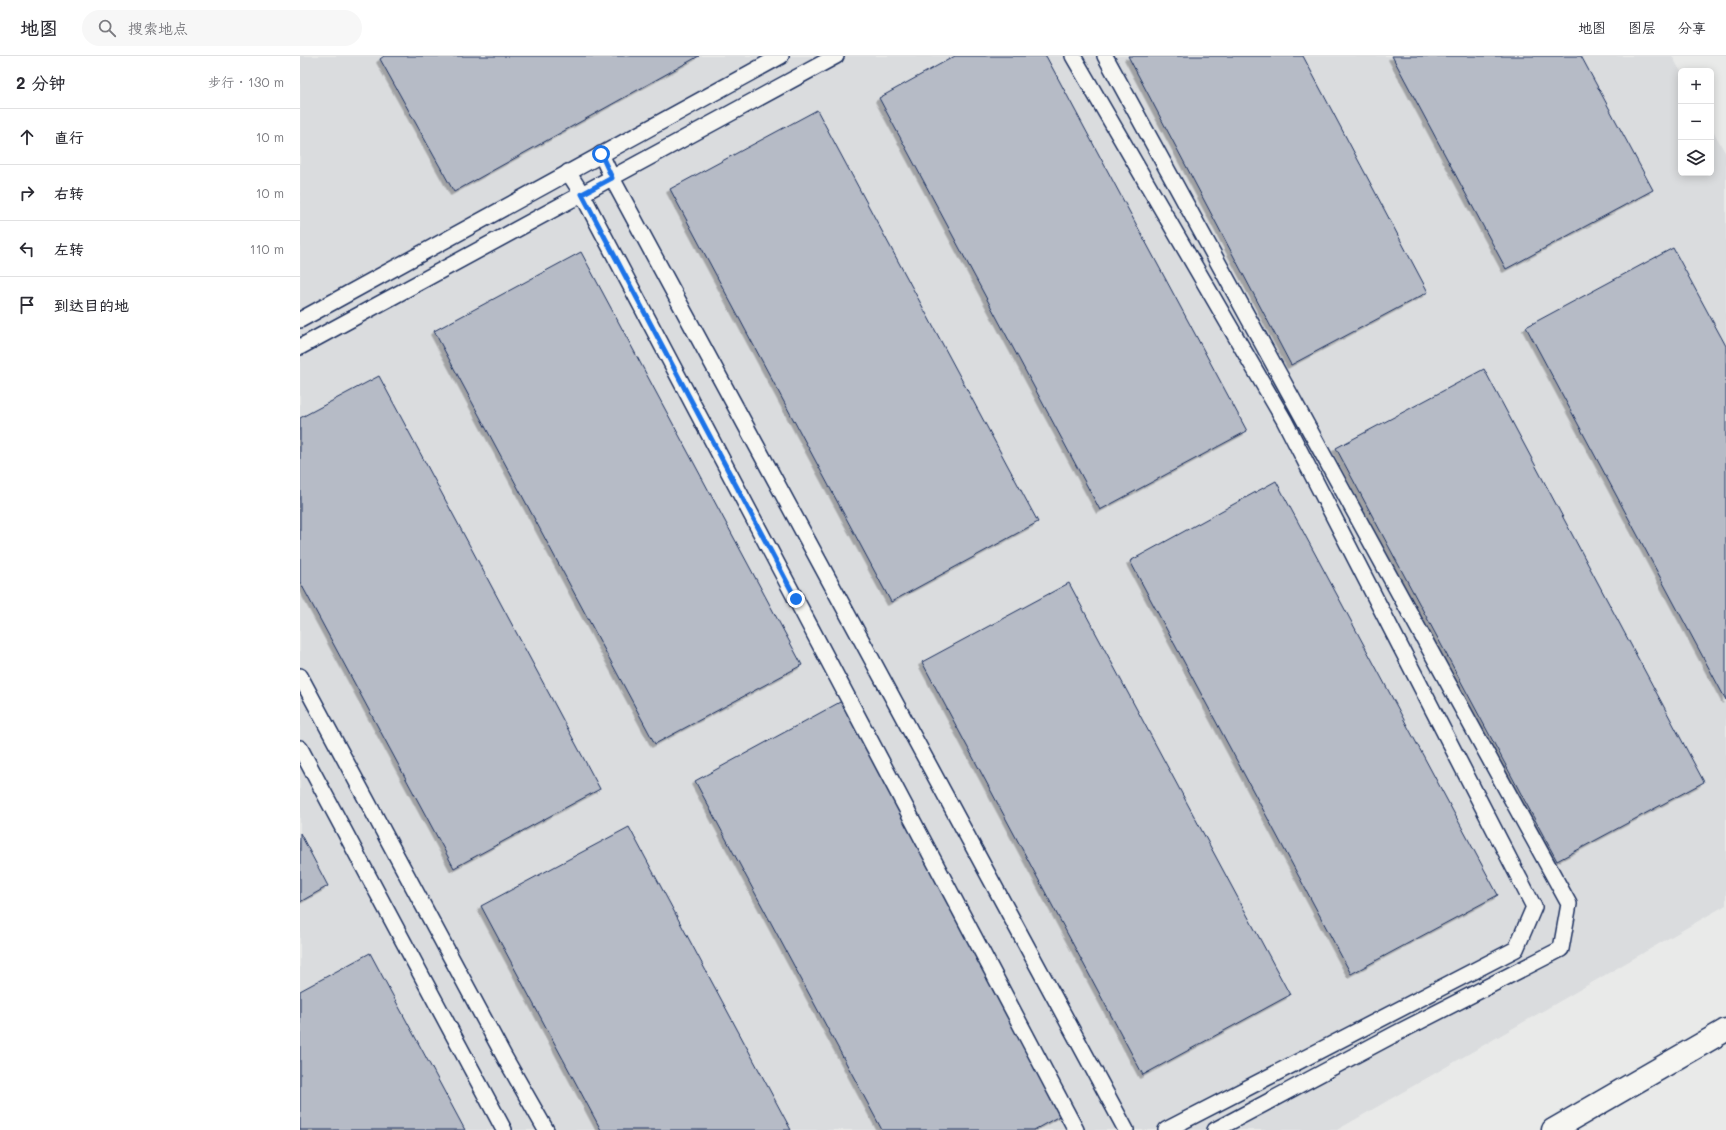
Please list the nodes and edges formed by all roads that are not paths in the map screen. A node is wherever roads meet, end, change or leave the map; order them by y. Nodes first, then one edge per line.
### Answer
1 (781, 56) edge
2 (836, 56) edge
3 (1073, 56) edge
4 (1105, 56) edge
5 (601, 154) junction
6 (568, 172) junction
7 (612, 178) junction
8 (582, 194) junction
9 (300, 320) edge
10 (300, 347) edge
11 (300, 676) edge
12 (300, 748) edge
13 (1726, 1030) edge
14 (504, 1130) edge
15 (546, 1130) edge
16 (1076, 1130) edge
17 (1126, 1130) edge
18 (1166, 1130) edge
19 (1216, 1130) edge
20 (1552, 1130) edge

1 - 5 lane
2 - 7 lane
3 - 18 lane
4 - 19 lane
5 - 6 lane
5 - 7 lane
6 - 8 lane
6 - 9 lane
7 - 8 lane
7 - 17 lane
8 - 10 lane
8 - 16 lane
11 - 15 lane
12 - 14 lane
13 - 20 street

